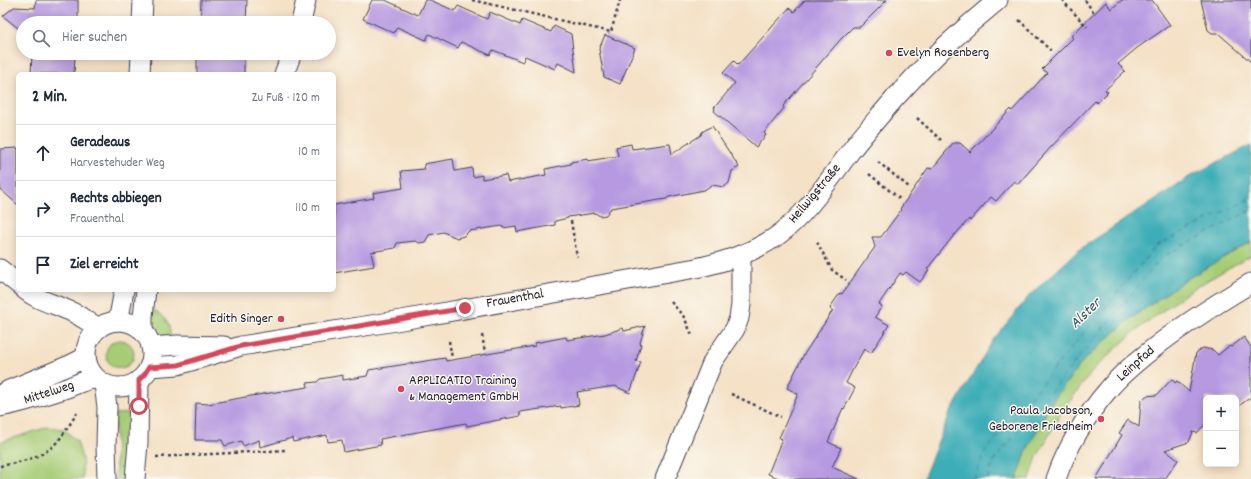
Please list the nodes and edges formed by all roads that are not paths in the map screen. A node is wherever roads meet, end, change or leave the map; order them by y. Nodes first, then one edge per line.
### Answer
1 (143, 0) edge
2 (306, 0) edge
3 (998, 0) edge
4 (142, 16) edge
5 (303, 16) edge
6 (141, 60) edge
7 (289, 60) edge
8 (140, 72) edge
9 (285, 72) edge
10 (741, 255) junction
11 (0, 269) edge
12 (16, 282) edge
13 (1251, 283) edge
14 (28, 292) edge
15 (124, 292) edge
16 (146, 292) edge
17 (117, 322) junction
18 (99, 328) junction
19 (147, 340) junction
20 (241, 346) junction
21 (86, 357) junction
22 (144, 373) junction
23 (101, 381) junction
24 (0, 395) edge
25 (0, 407) edge
26 (107, 479) edge
27 (135, 479) edge
28 (666, 479) edge
29 (1056, 479) edge

1 - 4 street
2 - 5 street
3 - 10 street, Heilwigstraße
6 - 8 street
7 - 9 street
10 - 20 street, Frauenthal
10 - 28 street
11 - 12 street
13 - 29 street, Leinpfad
14 - 18 street
15 - 17 street
16 - 19 street
17 - 18 street
17 - 19 street
18 - 21 street
19 - 20 street, Frauenthal
19 - 22 street
20 - 22 street, Frauenthal
21 - 23 street
21 - 24 street, Mittelweg
22 - 23 street
22 - 27 street
23 - 25 street, Mittelweg
23 - 26 street

